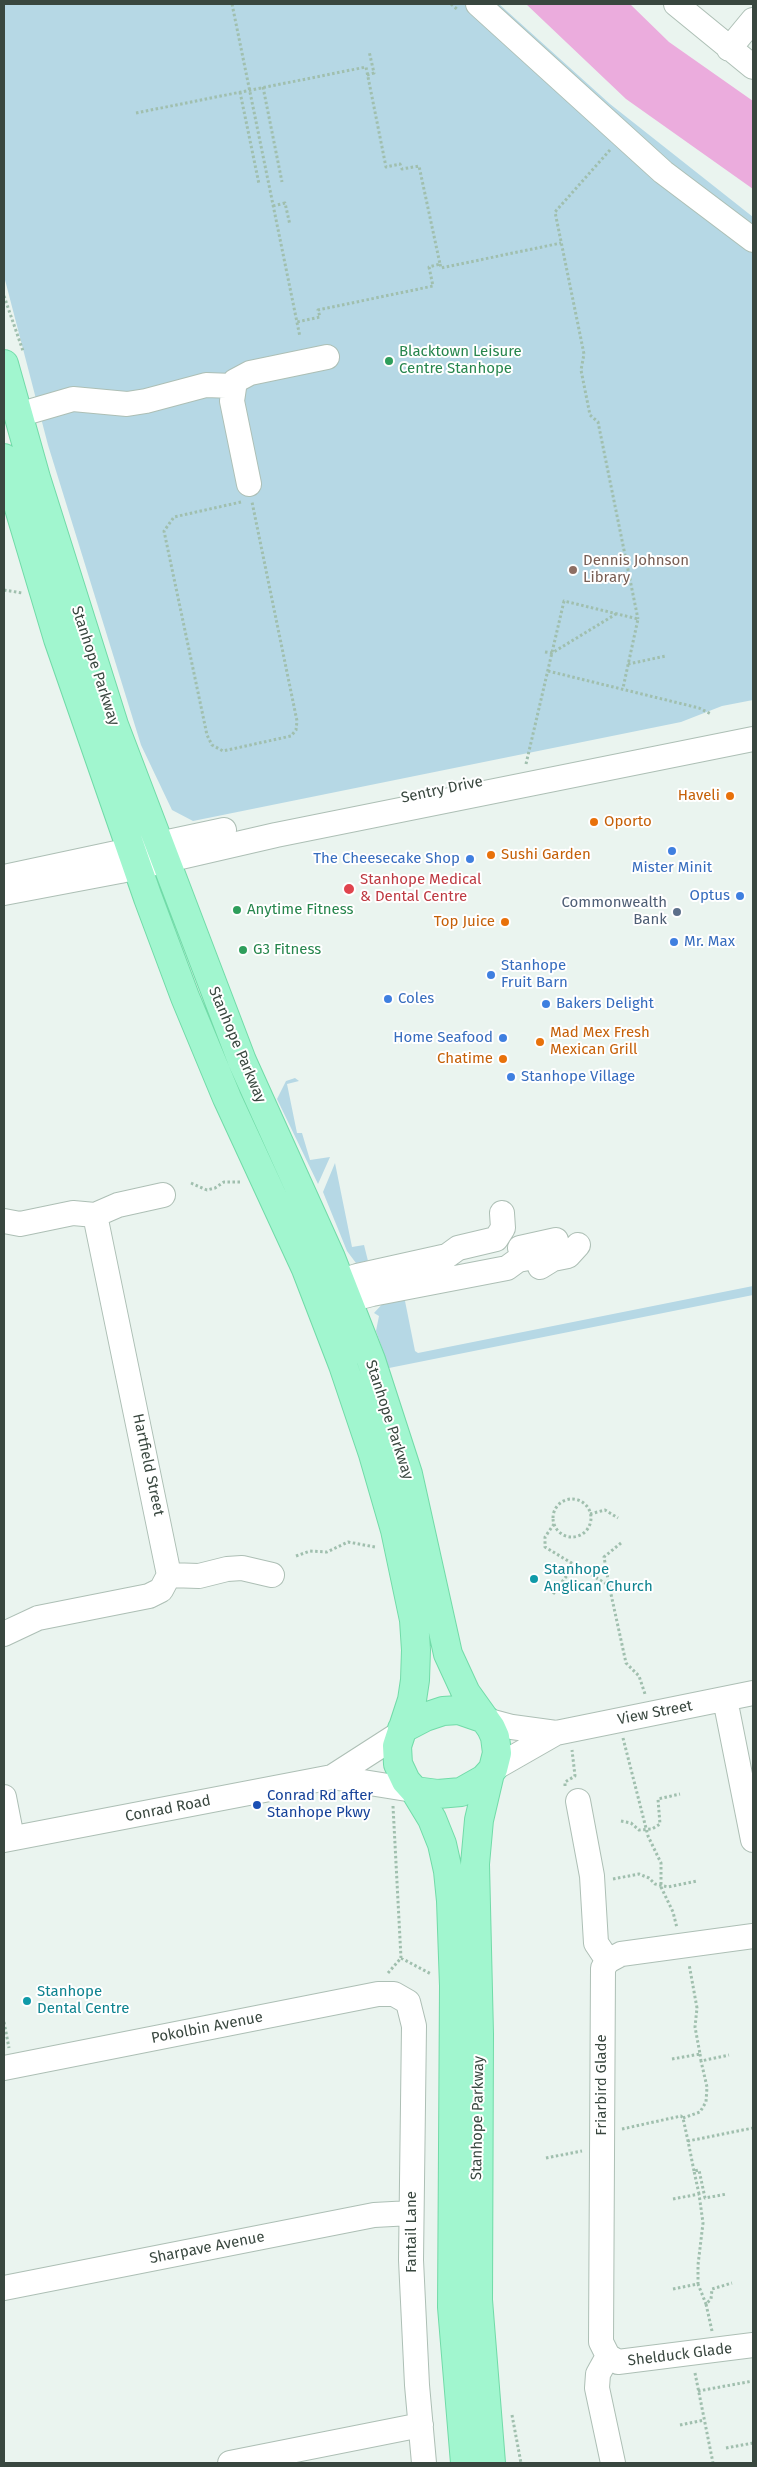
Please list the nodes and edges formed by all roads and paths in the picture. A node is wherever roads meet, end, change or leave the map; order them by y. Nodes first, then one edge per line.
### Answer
1 (232, 4) edge
2 (451, 4) edge
3 (676, 4) edge
4 (471, 10) edge
5 (753, 20) edge
6 (729, 49) junction
7 (369, 51) dead end
8 (753, 68) edge
9 (367, 74) junction
10 (263, 87) junction
11 (250, 90) junction
12 (240, 92) junction
13 (136, 113) dead end
14 (603, 144) dead end
15 (282, 182) dead end
16 (259, 184) dead end
17 (273, 206) junction
18 (290, 224) dead end
19 (753, 240) edge
20 (562, 243) junction
21 (440, 264) junction
22 (297, 322) junction
23 (300, 337) dead end
24 (327, 358) dead end
25 (4, 364) edge
26 (233, 386) junction
27 (18, 415) junction
28 (4, 458) edge
29 (250, 492) junction
30 (4, 590) edge
31 (27, 591) dead end
32 (616, 614) junction
33 (638, 619) junction
34 (545, 652) dead end
35 (552, 653) junction
36 (666, 656) dead end
37 (628, 664) junction
38 (548, 671) junction
39 (622, 688) junction
40 (711, 714) dead end
41 (753, 725) edge
42 (753, 739) edge
43 (526, 764) dead end
44 (161, 852) junction
45 (133, 858) junction
46 (4, 877) edge
47 (4, 894) edge
48 (248, 1180) dead end
49 (191, 1184) dead end
50 (163, 1195) dead end
51 (502, 1213) dead end
52 (95, 1216) junction
53 (4, 1221) edge
54 (447, 1256) junction
55 (344, 1290) junction
56 (317, 1299) junction
57 (590, 1514) junction
58 (618, 1518) dead end
59 (554, 1524) junction
60 (621, 1543) dead end
61 (383, 1546) dead end
62 (296, 1556) dead end
63 (574, 1566) junction
64 (169, 1575) junction
65 (272, 1575) dead end
66 (609, 1585) junction
67 (553, 1594) dead end
68 (38, 1618) junction
69 (4, 1619) edge
70 (4, 1634) edge
71 (740, 1696) edge
72 (646, 1697) dead end
73 (486, 1720) junction
74 (402, 1731) junction
75 (556, 1733) junction
76 (623, 1738) dead end
77 (753, 1759) edge
78 (491, 1771) junction
79 (332, 1776) junction
80 (407, 1794) junction
81 (680, 1794) dead end
82 (4, 1797) edge
83 (578, 1801) dead end
84 (621, 1821) dead end
85 (647, 1830) junction
86 (8, 1839) edge
87 (753, 1840) edge
88 (607, 1881) dead end
89 (697, 1881) dead end
90 (661, 1886) junction
91 (679, 1935) dead end
92 (753, 1936) edge
93 (402, 1958) junction
94 (688, 1958) dead end
95 (608, 1961) junction
96 (432, 1974) dead end
97 (378, 1976) dead end
98 (408, 2002) joint
99 (4, 2022) edge
100 (700, 2054) junction
101 (729, 2055) dead end
102 (672, 2059) dead end
103 (701, 2061) junction
104 (7, 2062) edge
105 (683, 2118) junction
106 (753, 2128) edge
107 (615, 2131) dead end
108 (688, 2141) junction
109 (589, 2149) dead end
110 (546, 2158) dead end
111 (694, 2171) junction
112 (698, 2194) junction
113 (727, 2194) dead end
114 (673, 2199) dead end
115 (411, 2213) junction
116 (732, 2283) dead end
117 (698, 2284) junction
118 (4, 2288) edge
119 (673, 2289) dead end
120 (706, 2304) junction
121 (714, 2336) dead end
122 (753, 2345) edge
123 (608, 2356) junction
124 (694, 2368) dead end
125 (753, 2381) edge
126 (698, 2391) junction
127 (511, 2412) dead end
128 (704, 2420) junction
129 (680, 2425) dead end
130 (421, 2426) junction
131 (753, 2442) edge
132 (726, 2448) dead end
133 (230, 2463) edge
134 (424, 2463) edge
135 (465, 2463) edge
136 (491, 2463) edge
137 (521, 2463) edge
138 (613, 2463) edge
139 (713, 2463) edge

1 - 11 path
2 - 4 path
3 - 6 street
4 - 19 street
5 - 6 street
6 - 8 street
7 - 9 path
9 - 10 path
9 - 21 path
10 - 11 path
10 - 15 path
11 - 12 path
11 - 17 path
12 - 13 path
12 - 16 path
14 - 20 path
17 - 18 path
17 - 22 path
20 - 21 path
20 - 33 path
21 - 22 path
22 - 23 path
24 - 26 street
25 - 27 main road, Stanhope Parkway
26 - 27 street
26 - 29 street
27 - 44 main road, Stanhope Parkway
28 - 45 main road, Stanhope Parkway
29 - 29 path
30 - 31 path
32 - 33 path
32 - 35 path
32 - 35 path
33 - 37 path
34 - 35 path
35 - 38 path
36 - 37 path
37 - 39 path
38 - 39 path
38 - 43 path
39 - 40 path
41 - 44 street, Sentry Drive
42 - 44 street, Sentry Drive
44 - 45 street, Sentry Drive
44 - 55 main road, Stanhope Parkway
45 - 46 street
45 - 47 street
45 - 56 main road, Stanhope Parkway
48 - 49 path
50 - 52 street
51 - 54 street
52 - 53 street
52 - 64 street, Hartfield Street
54 - 55 street
54 - 55 street
55 - 56 street
55 - 73 main road, Stanhope Parkway
56 - 74 main road, Stanhope Parkway
57 - 58 path
57 - 59 path
57 - 59 path
59 - 63 path
60 - 66 path
61 - 62 path
63 - 66 path
63 - 67 path
64 - 65 street
64 - 68 street
66 - 72 path
68 - 69 street
68 - 70 street
71 - 75 street, View Street
71 - 77 street
71 - 87 street
73 - 74 main road
73 - 75 street, View Street
73 - 78 main road
74 - 79 street, Conrad Road
74 - 80 main road
75 - 78 street, View Street
76 - 85 path
78 - 80 main road
78 - 136 main road, Stanhope Parkway
79 - 80 street, Conrad Road
79 - 86 street, Conrad Road
80 - 93 path
80 - 135 main road, Stanhope Parkway
81 - 85 path
82 - 86 street
83 - 95 street
84 - 85 path
85 - 90 path
88 - 90 path
89 - 90 path
90 - 91 path
92 - 95 street
93 - 96 path
93 - 97 path
94 - 100 path
95 - 123 street, Friarbird Glade
98 - 104 street, Pokolbin Avenue
98 - 115 street, Fantail Lane
99 - 104 path
100 - 102 path
100 - 103 path
101 - 103 path
103 - 105 path
105 - 107 path
105 - 108 path
106 - 108 path
108 - 111 path
109 - 110 path
111 - 112 path
111 - 113 path
112 - 114 path
112 - 117 path
115 - 118 street, Sharpave Avenue
115 - 130 street, Fantail Lane
116 - 120 path
117 - 119 path
117 - 120 path
120 - 121 path
122 - 123 street, Shelduck Glade
123 - 138 street
124 - 126 path
125 - 126 path
126 - 128 path
127 - 137 path
128 - 129 path
128 - 139 path
130 - 133 street
130 - 134 street, Fantail Lane
131 - 132 path

